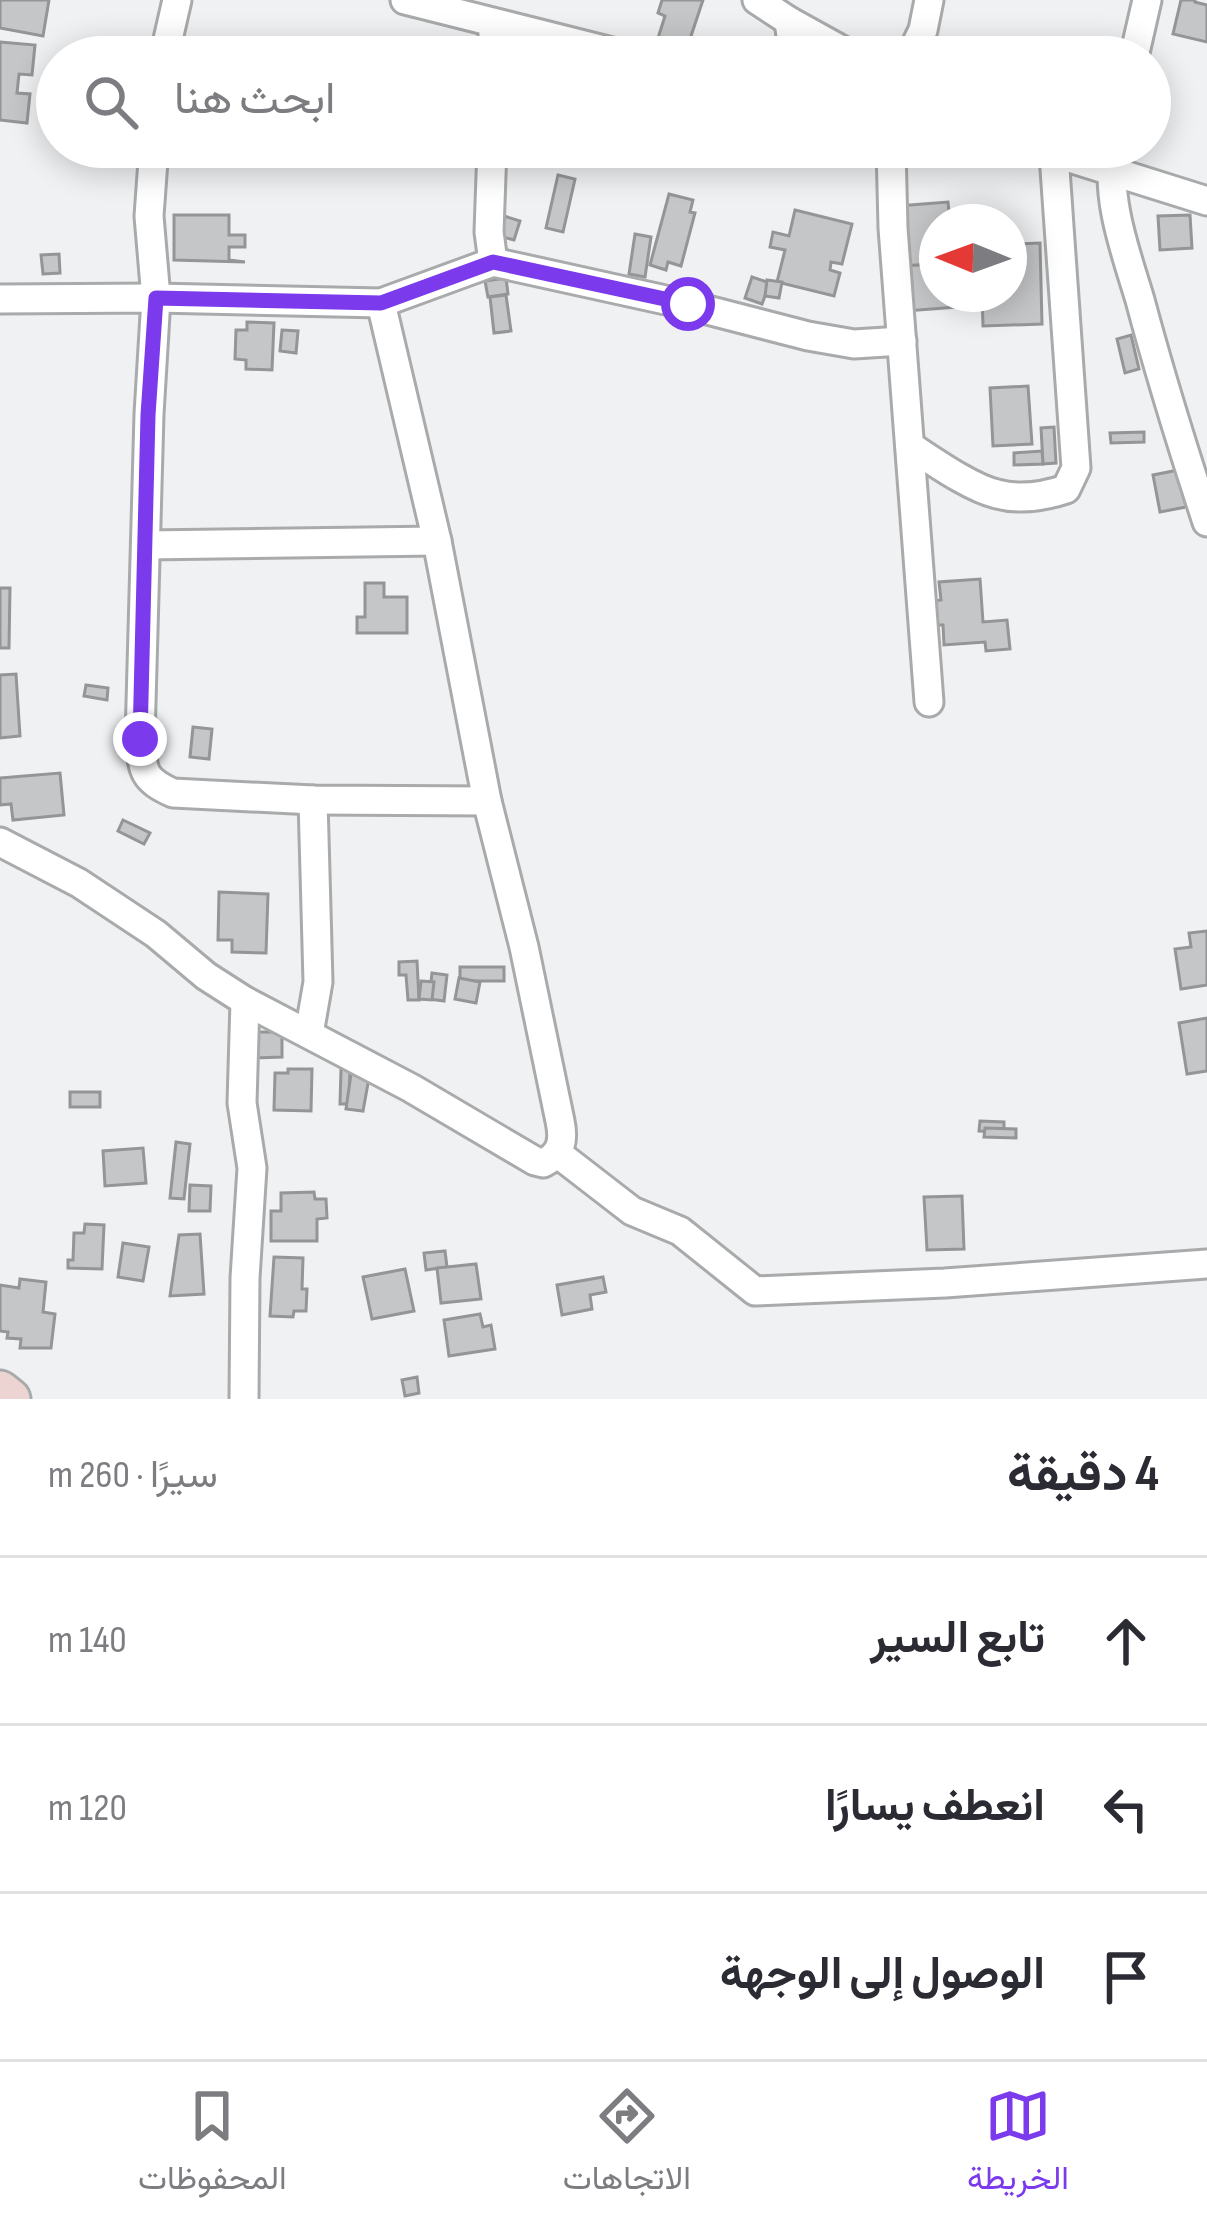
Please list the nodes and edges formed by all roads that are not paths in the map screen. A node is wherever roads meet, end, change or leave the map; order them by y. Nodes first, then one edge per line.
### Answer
1 (177, 0) edge
2 (405, 0) edge
3 (757, 0) edge
4 (929, 0) edge
5 (1147, 0) edge
6 (789, 21) junction
7 (494, 24) junction
8 (169, 36) edge
9 (494, 36) edge
10 (544, 36) edge
11 (791, 36) edge
12 (816, 36) edge
13 (920, 36) edge
14 (1139, 36) edge
15 (152, 168) edge
16 (491, 168) edge
17 (891, 168) edge
18 (1046, 168) edge
19 (1113, 168) edge
20 (1132, 168) edge
21 (1207, 201) edge
22 (493, 262) junction
23 (156, 298) junction
24 (0, 299) edge
25 (381, 303) junction
26 (902, 341) junction
27 (910, 446) junction
28 (1207, 522) edge
29 (437, 541) junction
30 (146, 545) junction
31 (929, 702) dead end
32 (313, 800) junction
33 (487, 802) junction
34 (0, 842) edge
35 (244, 1001) junction
36 (309, 1034) junction
37 (557, 1154) junction
38 (1207, 1264) edge
39 (0, 1391) edge
40 (10, 1399) edge
41 (244, 1399) edge

1 - 8 street
2 - 7 street
3 - 6 street
4 - 13 street
5 - 14 street
6 - 11 street
6 - 12 street
7 - 9 street
7 - 10 street
15 - 23 street
16 - 22 street
17 - 26 street
18 - 27 street
19 - 28 street
20 - 21 street
22 - 25 street
22 - 26 street
23 - 24 street
23 - 25 street
23 - 30 street
25 - 29 street
26 - 27 street
27 - 31 street
29 - 30 street
29 - 33 street
30 - 32 street
32 - 33 street
32 - 36 street
33 - 37 street
34 - 35 street
35 - 36 street
35 - 41 street
36 - 37 street
37 - 38 street
39 - 40 main road

